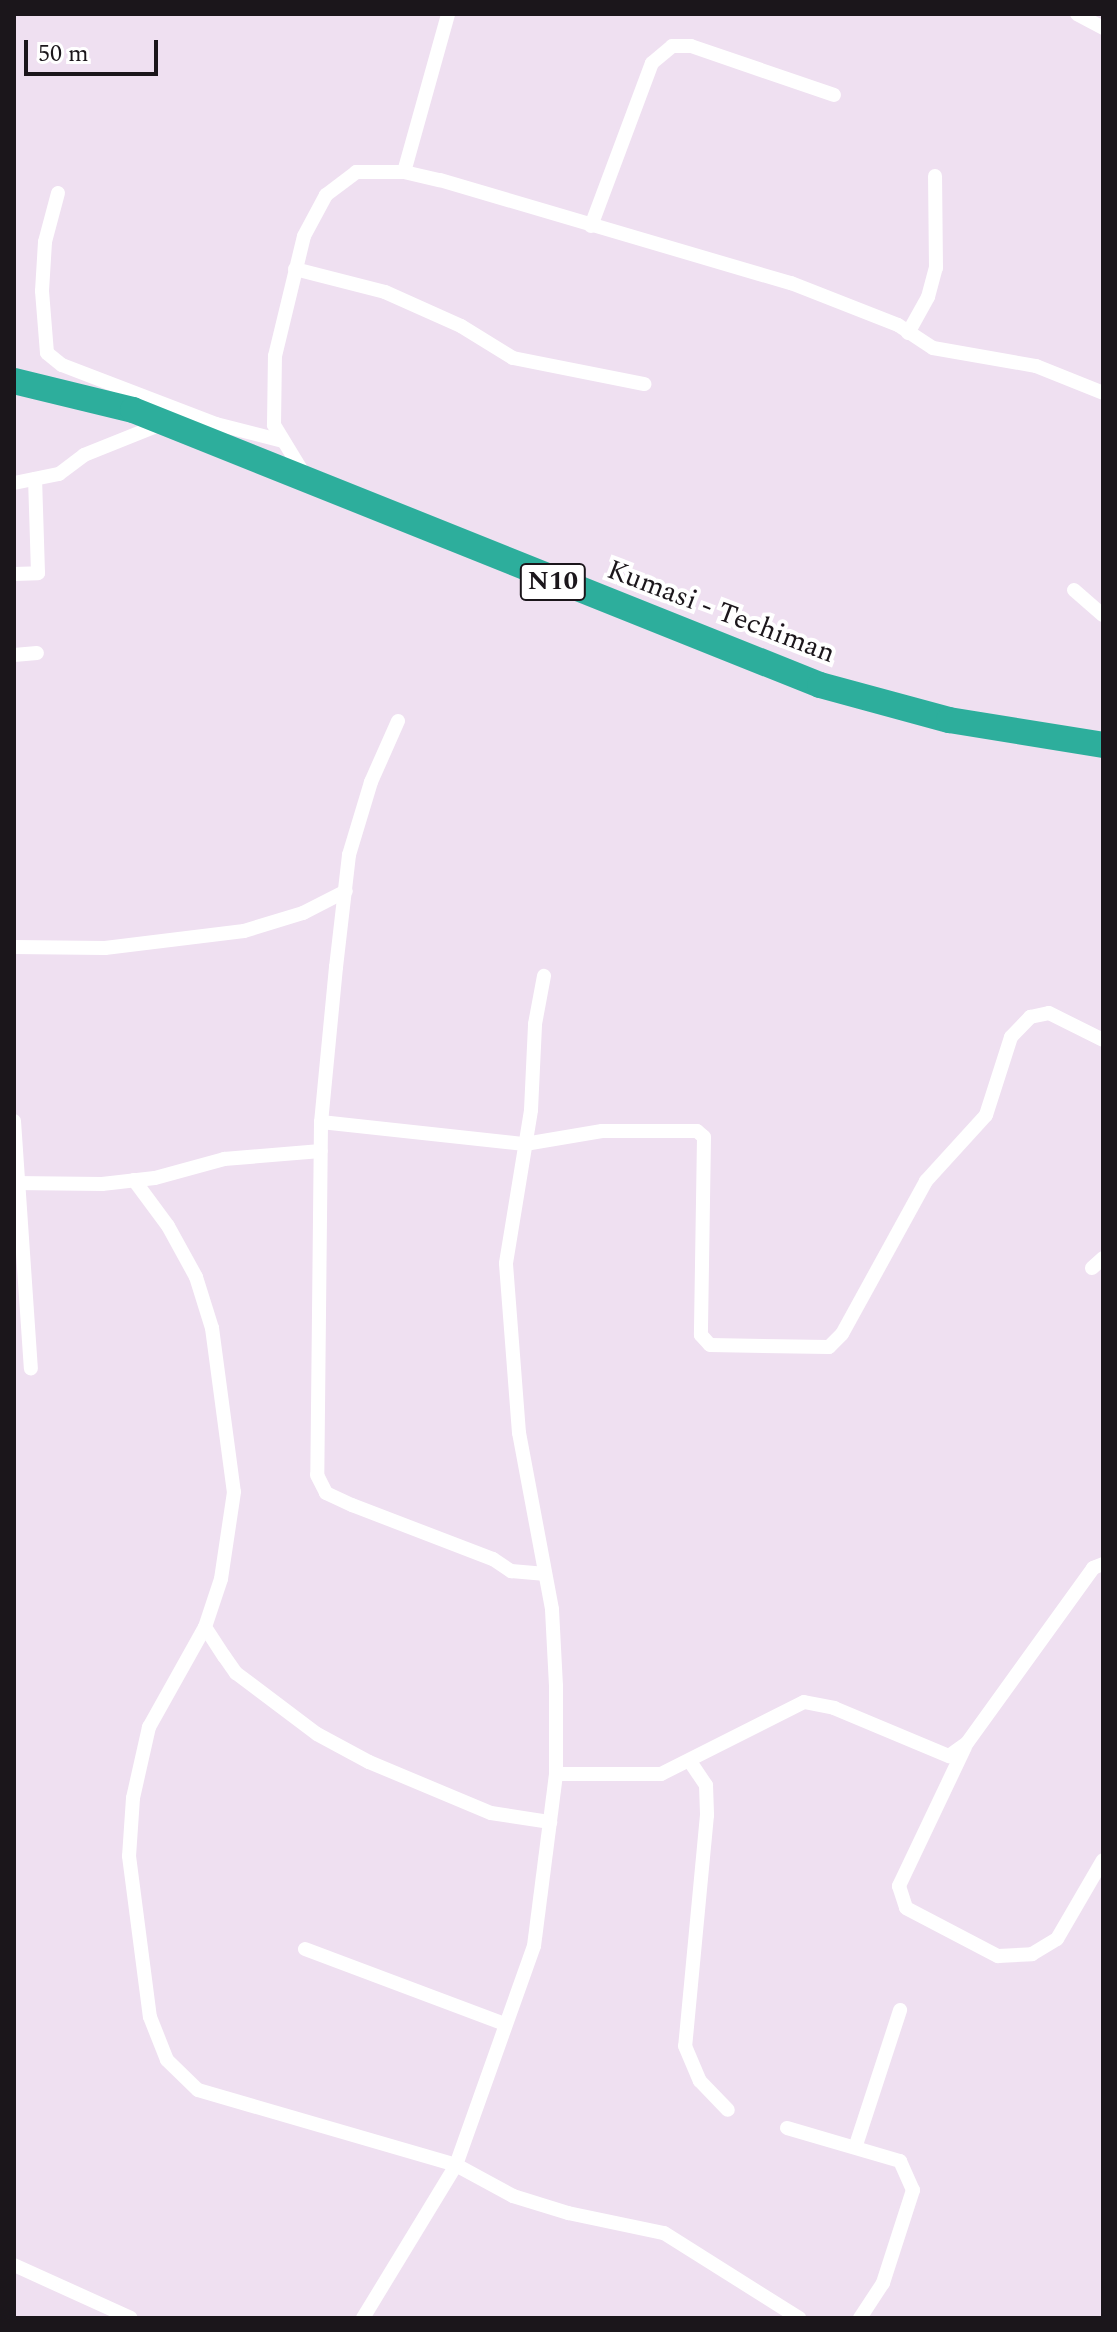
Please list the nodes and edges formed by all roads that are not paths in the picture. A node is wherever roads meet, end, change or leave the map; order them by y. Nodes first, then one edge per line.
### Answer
1 (448, 14) edge
2 (1077, 14) edge
3 (1103, 28) edge
4 (834, 95) dead end
5 (404, 172) junction
6 (935, 176) dead end
7 (58, 193) dead end
8 (591, 226) junction
9 (295, 269) junction
10 (908, 333) junction
11 (14, 381) edge
12 (644, 384) dead end
13 (1103, 393) edge
14 (165, 423) junction
15 (283, 441) junction
16 (35, 479) junction
17 (14, 483) edge
18 (371, 507) junction
19 (14, 574) edge
20 (1074, 590) dead end
21 (1103, 615) edge
22 (37, 653) dead end
23 (14, 655) edge
24 (398, 721) dead end
25 (1103, 745) edge
26 (346, 891) junction
27 (14, 947) edge
28 (544, 976) dead end
29 (1103, 1040) edge
30 (14, 1121) edge
31 (321, 1122) junction
32 (525, 1144) junction
33 (321, 1151) junction
34 (134, 1180) junction
35 (16, 1183) edge
36 (31, 1368) dead end
37 (1103, 1564) edge
38 (543, 1574) junction
39 (205, 1627) junction
40 (967, 1743) junction
41 (691, 1763) junction
42 (556, 1774) junction
43 (550, 1822) junction
44 (1103, 1860) edge
45 (305, 1949) dead end
46 (900, 2010) dead end
47 (505, 2024) junction
48 (728, 2110) dead end
49 (787, 2128) dead end
50 (856, 2145) junction
51 (456, 2165) junction
52 (14, 2265) edge
53 (131, 2318) edge
54 (363, 2318) edge
55 (799, 2318) edge
56 (860, 2318) edge

1 - 5 street
2 - 3 street
4 - 8 street
5 - 8 street
5 - 9 street
6 - 10 street
7 - 15 street
8 - 10 street
9 - 12 street
9 - 15 street
10 - 13 street
11 - 14 highway, Kumasi - Techiman / N10
14 - 16 street
14 - 18 highway, Kumasi - Techiman / N10
15 - 18 street
16 - 17 street
16 - 19 street
18 - 25 highway, Kumasi - Techiman / N10
20 - 21 street
22 - 23 street
24 - 26 street
26 - 27 street
26 - 31 street
28 - 32 street
29 - 32 street
30 - 35 street
31 - 32 street
31 - 33 street
32 - 38 street
33 - 34 street
33 - 38 street
34 - 35 street
34 - 39 street
35 - 36 street
37 - 40 street
38 - 42 street
39 - 43 street
39 - 51 street
40 - 41 street
40 - 44 street
41 - 42 street
41 - 48 street
42 - 43 street
43 - 47 street
45 - 47 street
46 - 50 street
47 - 51 street
49 - 50 street
50 - 56 street
51 - 54 street
51 - 55 street
52 - 53 street

